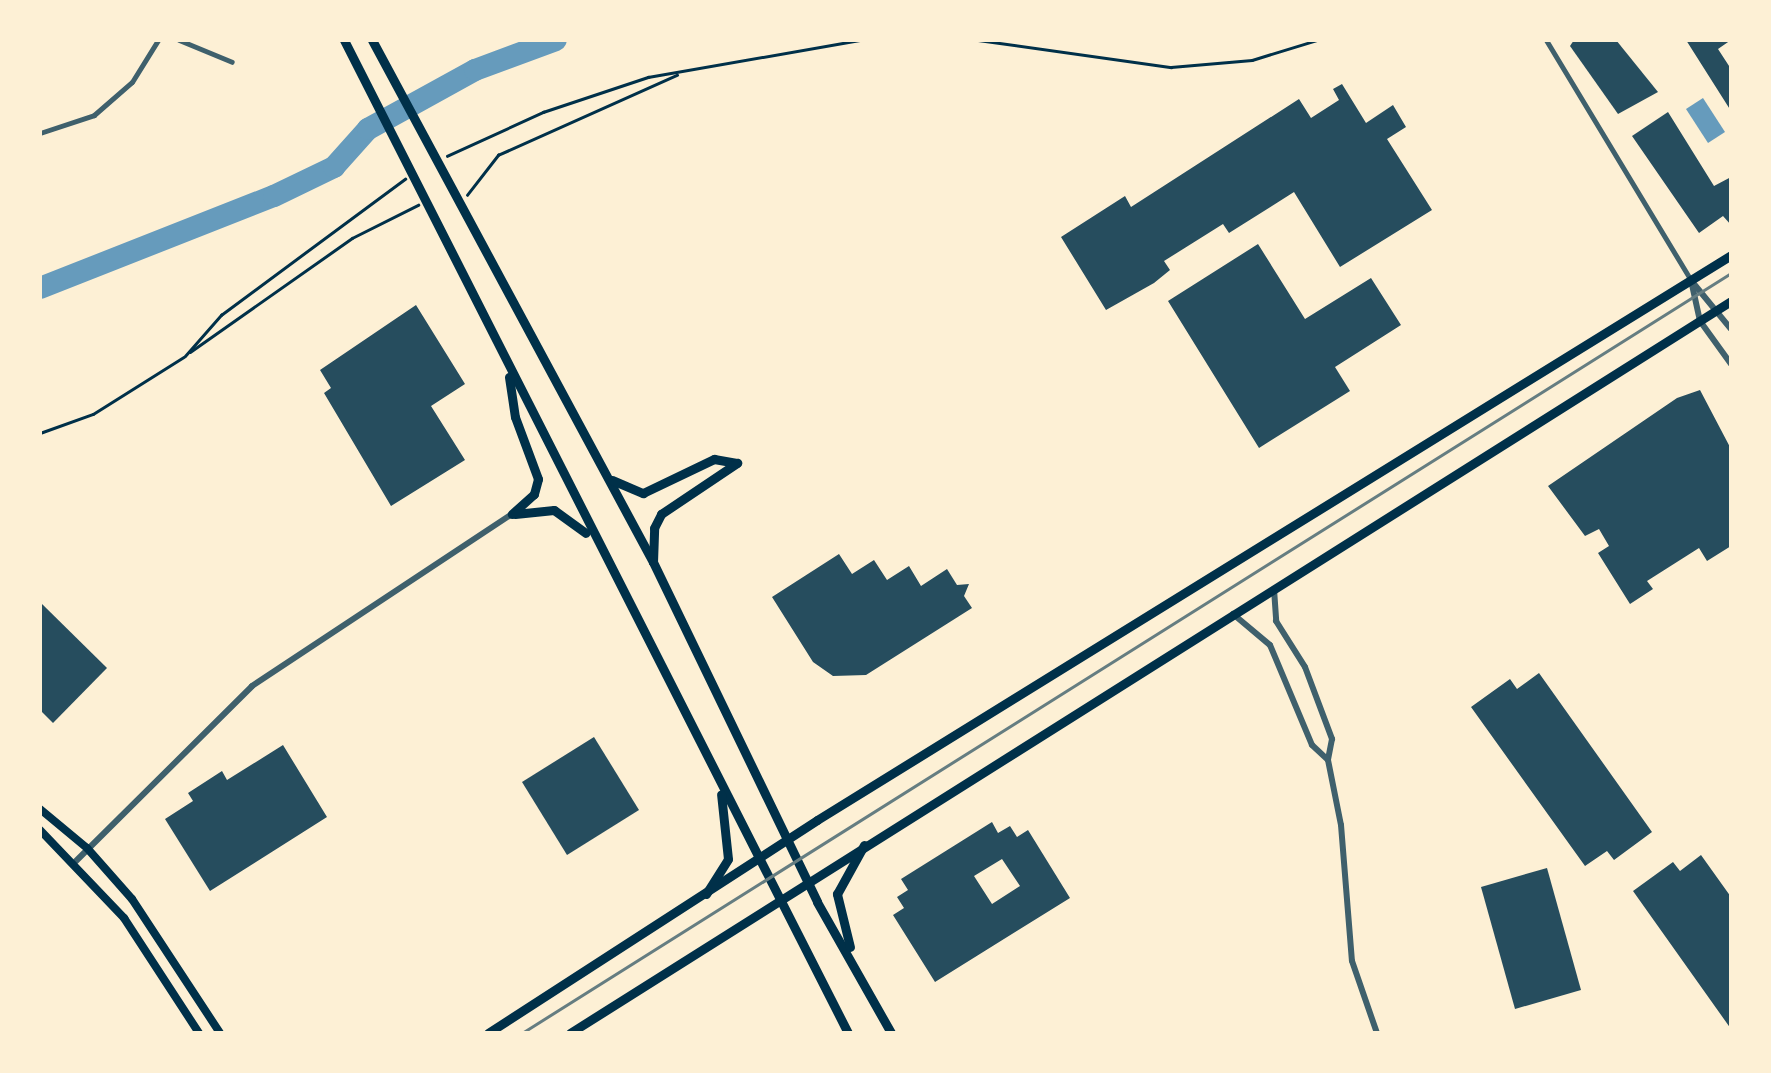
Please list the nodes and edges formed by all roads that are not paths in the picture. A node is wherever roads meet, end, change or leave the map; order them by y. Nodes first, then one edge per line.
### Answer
1 (158, 40) edge
2 (180, 40) edge
3 (344, 40) edge
4 (372, 40) edge
5 (1546, 40) edge
6 (232, 62) dead end
7 (40, 133) edge
8 (1731, 255) edge
9 (1691, 280) junction
10 (1731, 301) edge
11 (1717, 310) junction
12 (1700, 321) junction
13 (1731, 329) edge
14 (508, 364) junction
15 (1731, 364) edge
16 (606, 473) junction
17 (512, 514) junction
18 (594, 542) junction
19 (653, 562) junction
20 (1274, 588) junction
21 (1232, 614) junction
22 (1328, 760) junction
23 (720, 786) junction
24 (40, 809) edge
25 (40, 830) edge
26 (790, 839) junction
27 (864, 845) junction
28 (87, 848) junction
29 (758, 859) junction
30 (76, 861) junction
31 (808, 882) junction
32 (706, 894) junction
33 (779, 901) junction
34 (854, 960) junction
35 (179, 970) junction
36 (166, 980) junction
37 (199, 1033) edge
38 (220, 1033) edge
39 (488, 1033) edge
40 (570, 1033) edge
41 (848, 1033) edge
42 (891, 1033) edge
43 (1377, 1033) edge

1 - 7 street
2 - 6 street
3 - 14 main road
4 - 16 main road
5 - 9 street
8 - 9 main road
9 - 11 street
9 - 12 street
9 - 26 main road
10 - 11 main road
11 - 12 main road
11 - 13 street
12 - 15 street
12 - 20 main road
14 - 17 main road
14 - 18 main road
16 - 19 main road
16 - 19 main road
17 - 18 main road
17 - 28 street
18 - 23 main road
19 - 26 main road
20 - 21 main road
20 - 22 street
21 - 22 street
21 - 27 main road
22 - 43 street
23 - 29 main road
23 - 32 main road
24 - 28 main road
25 - 30 main road
26 - 29 main road
26 - 31 main road
27 - 31 main road
27 - 34 main road
28 - 30 street
28 - 35 main road
29 - 32 main road
29 - 33 main road
30 - 36 main road
31 - 33 main road
31 - 34 main road
32 - 39 main road
33 - 40 main road
33 - 41 main road
34 - 42 main road
35 - 36 main road
35 - 38 main road
36 - 37 main road

